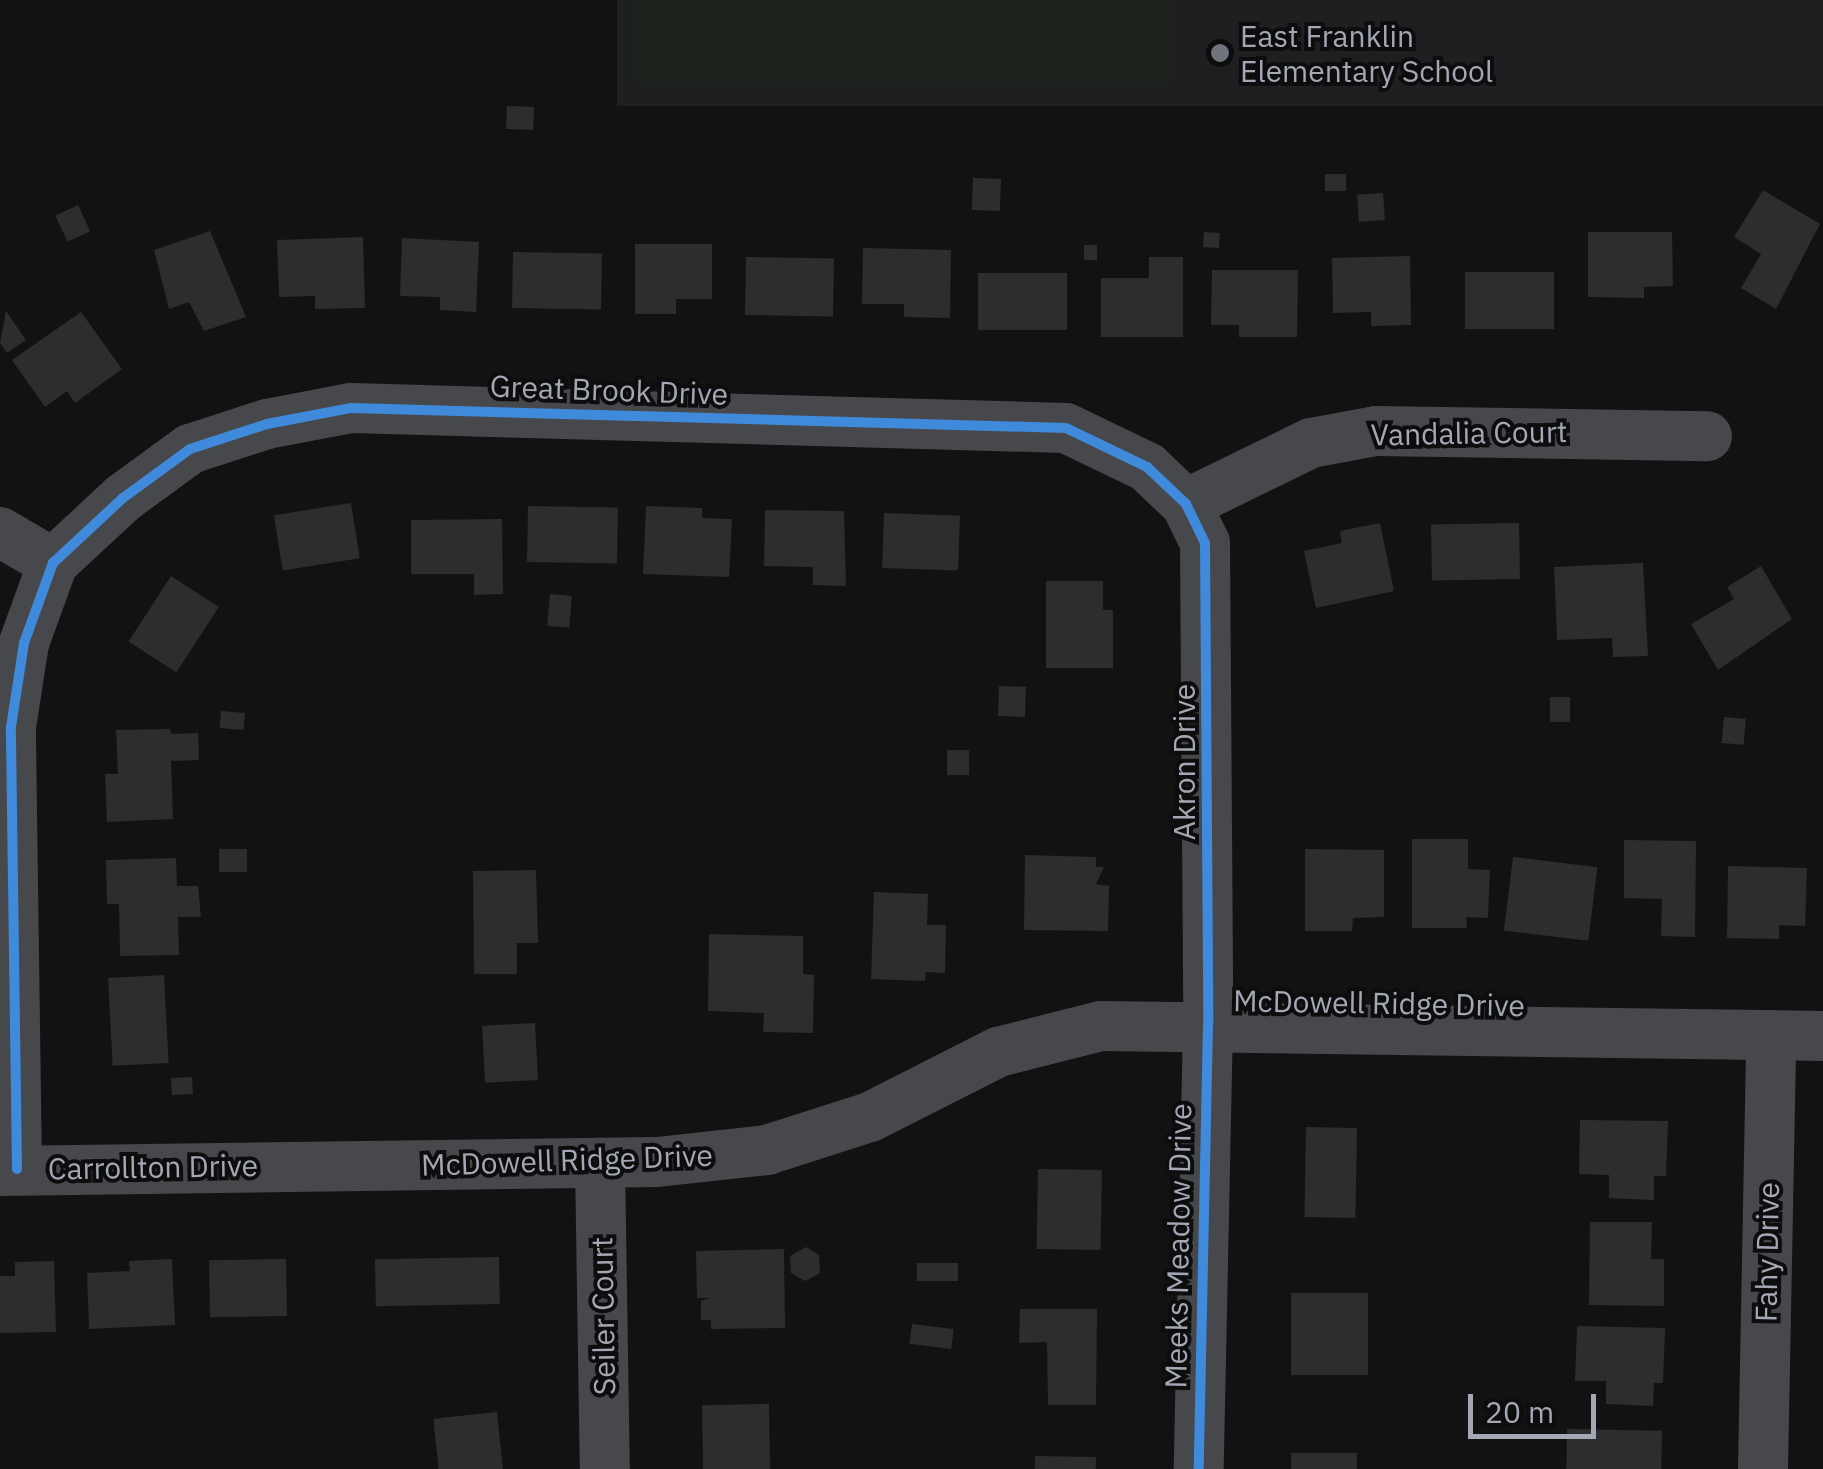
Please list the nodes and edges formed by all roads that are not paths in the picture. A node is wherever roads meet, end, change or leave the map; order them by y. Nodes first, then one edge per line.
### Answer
1 (1707, 436) dead end
2 (1186, 504) junction
3 (0, 532) edge
4 (52, 564) junction
5 (1208, 1024) junction
6 (1771, 1035) junction
7 (1823, 1036) edge
8 (600, 1164) junction
9 (305, 1165) joint
10 (9, 1170) edge
11 (605, 1469) edge
12 (1199, 1469) edge
13 (1762, 1469) edge

1 - 2 street, Vandalia Court
2 - 4 street, Great Brook Drive
2 - 5 street, Akron Drive
3 - 4 street
4 - 10 street
5 - 6 street, McDowell Ridge Drive
5 - 8 street, McDowell Ridge Drive
5 - 12 street, Meeks Meadow Drive
6 - 7 street, McDowell Ridge Drive
6 - 13 street, Fahy Drive
8 - 9 street, McDowell Ridge Drive
8 - 11 street, Seiler Court
9 - 10 street, Carrollton Drive

